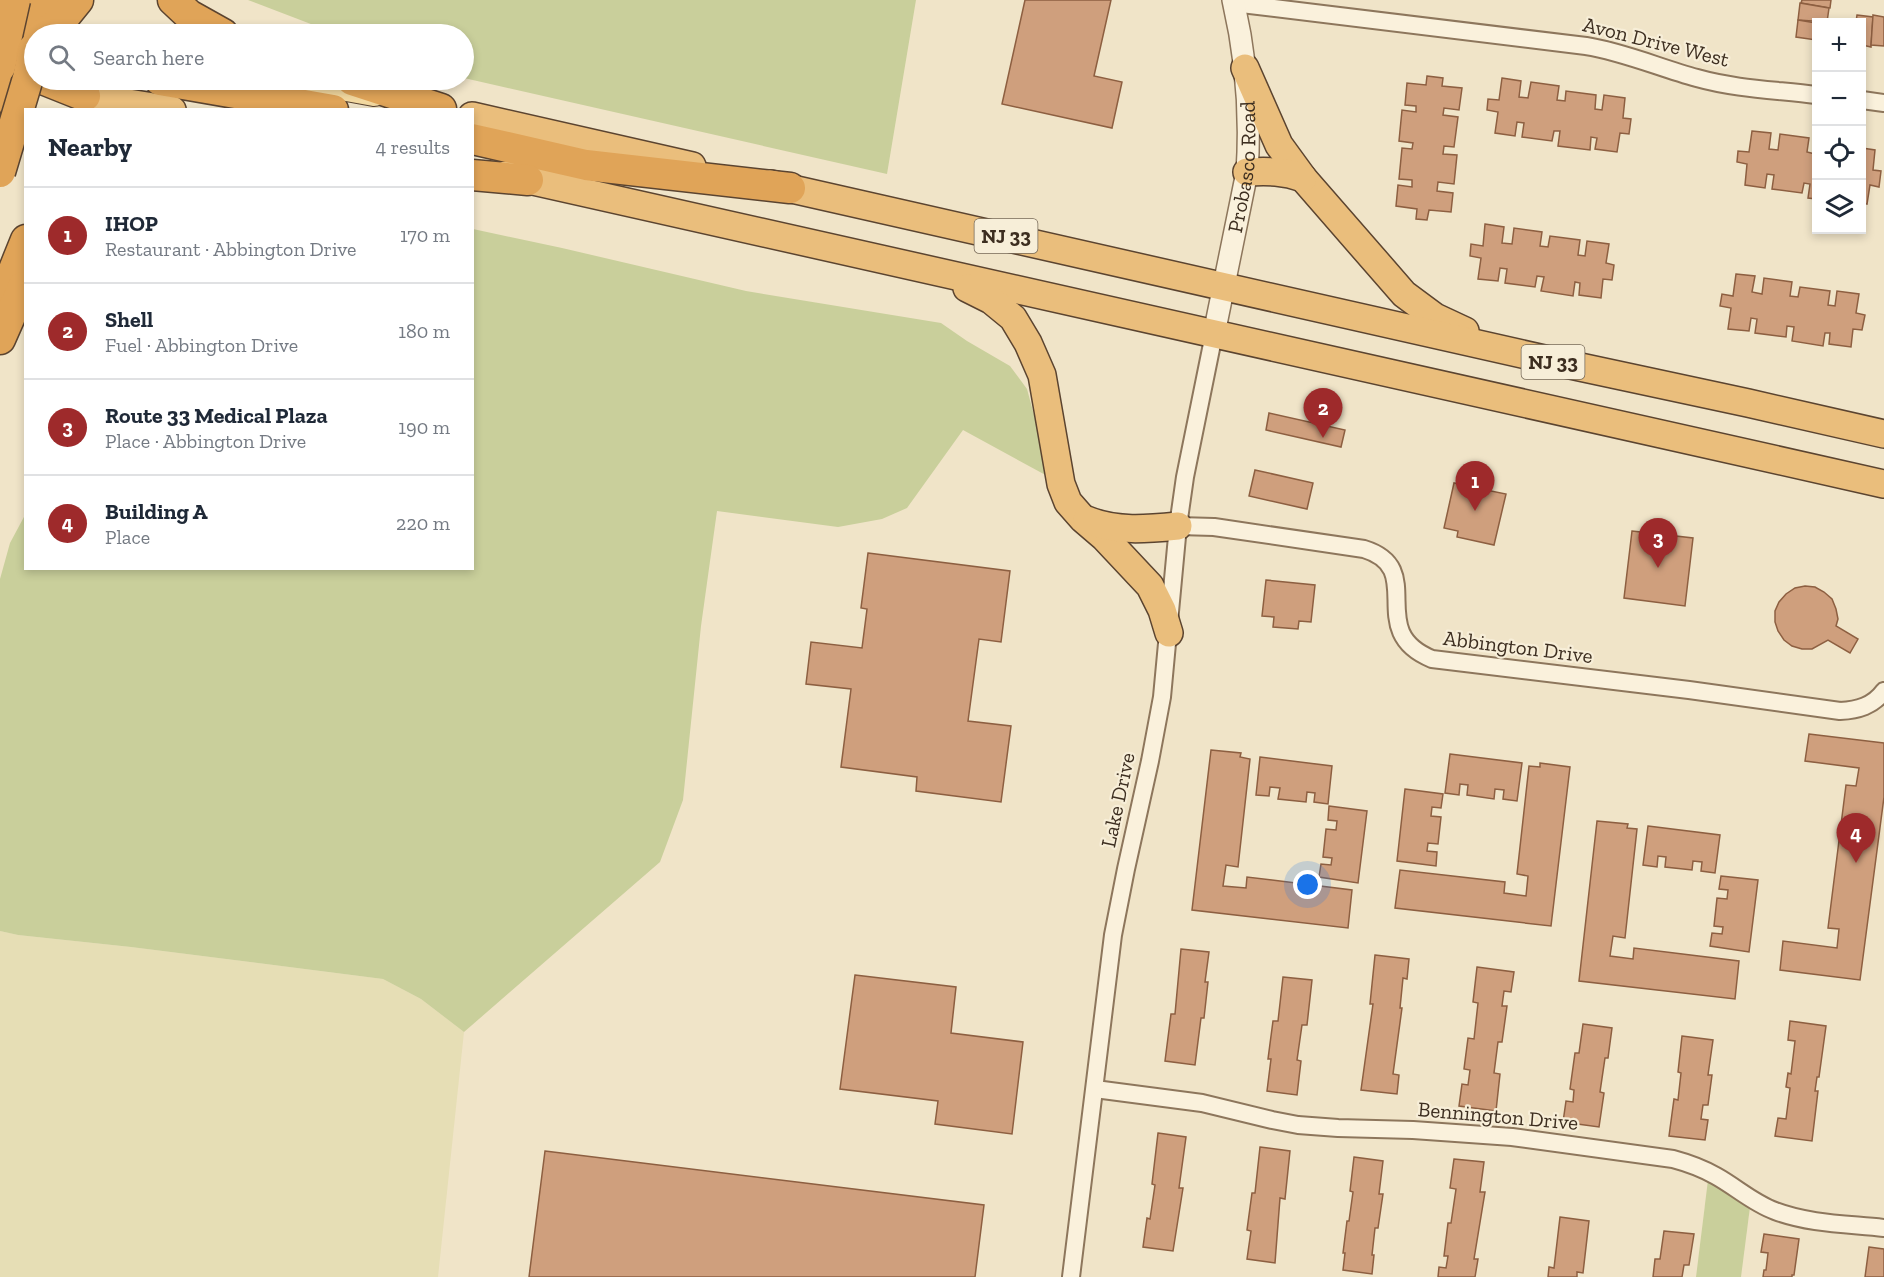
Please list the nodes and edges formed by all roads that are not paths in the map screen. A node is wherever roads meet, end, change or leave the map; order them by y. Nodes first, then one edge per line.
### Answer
1 (15, 0) edge
2 (45, 0) edge
3 (78, 0) edge
4 (173, 0) edge
5 (1233, 2) edge
6 (34, 24) edge
7 (58, 24) edge
8 (205, 24) edge
9 (18, 59) edge
10 (1245, 69) junction
11 (24, 90) edge
12 (74, 90) edge
13 (74, 90) edge
14 (218, 90) edge
15 (351, 90) edge
16 (383, 90) edge
17 (1812, 94) edge
18 (85, 96) junction
19 (1866, 101) edge
20 (1884, 103) edge
21 (160, 108) edge
22 (321, 108) edge
23 (438, 108) edge
24 (440, 108) edge
25 (474, 116) edge
26 (24, 128) edge
27 (474, 139) edge
28 (474, 168) edge
29 (0, 172) edge
30 (1248, 172) junction
31 (474, 175) edge
32 (1303, 178) junction
33 (528, 180) junction
34 (790, 188) junction
35 (24, 245) edge
36 (933, 271) junction
37 (1223, 285) junction
38 (24, 286) edge
39 (0, 304) edge
40 (1214, 334) junction
41 (0, 339) edge
42 (1566, 364) junction
43 (1884, 434) edge
44 (1884, 484) edge
45 (1083, 519) junction
46 (1178, 526) junction
47 (1169, 633) junction
48 (1884, 690) edge
49 (1095, 1089) junction
50 (1884, 1228) edge
51 (1071, 1277) edge

1 - 9 highway, bridge
2 - 6 highway
3 - 7 highway
4 - 8 highway
5 - 10 street, Probasco Road
5 - 17 street, Avon Drive West
9 - 26 highway
10 - 30 street, Probasco Road
10 - 32 highway
11 - 29 highway, bridge
12 - 18 highway
13 - 18 main road
14 - 22 highway
15 - 23 main road
16 - 24 highway
18 - 21 highway
19 - 20 street
25 - 34 highway, NJ 33
27 - 34 highway
28 - 33 highway, NJ 33
30 - 32 highway
30 - 37 street, Probasco Road
31 - 33 highway
32 - 42 highway
33 - 36 highway, NJ 33
34 - 37 highway, NJ 33
35 - 39 highway
36 - 40 highway, NJ 33
36 - 45 highway
37 - 40 street, Probasco Road
37 - 42 highway, NJ 33
38 - 41 highway
40 - 44 highway, NJ 33
40 - 46 street, Lake Drive
42 - 43 highway, NJ 33
45 - 46 highway
45 - 47 highway
46 - 47 street, Lake Drive
46 - 48 street, Abbington Drive
47 - 49 street, Lake Drive
49 - 50 street, Bennington Drive
49 - 51 street, Lake Drive

